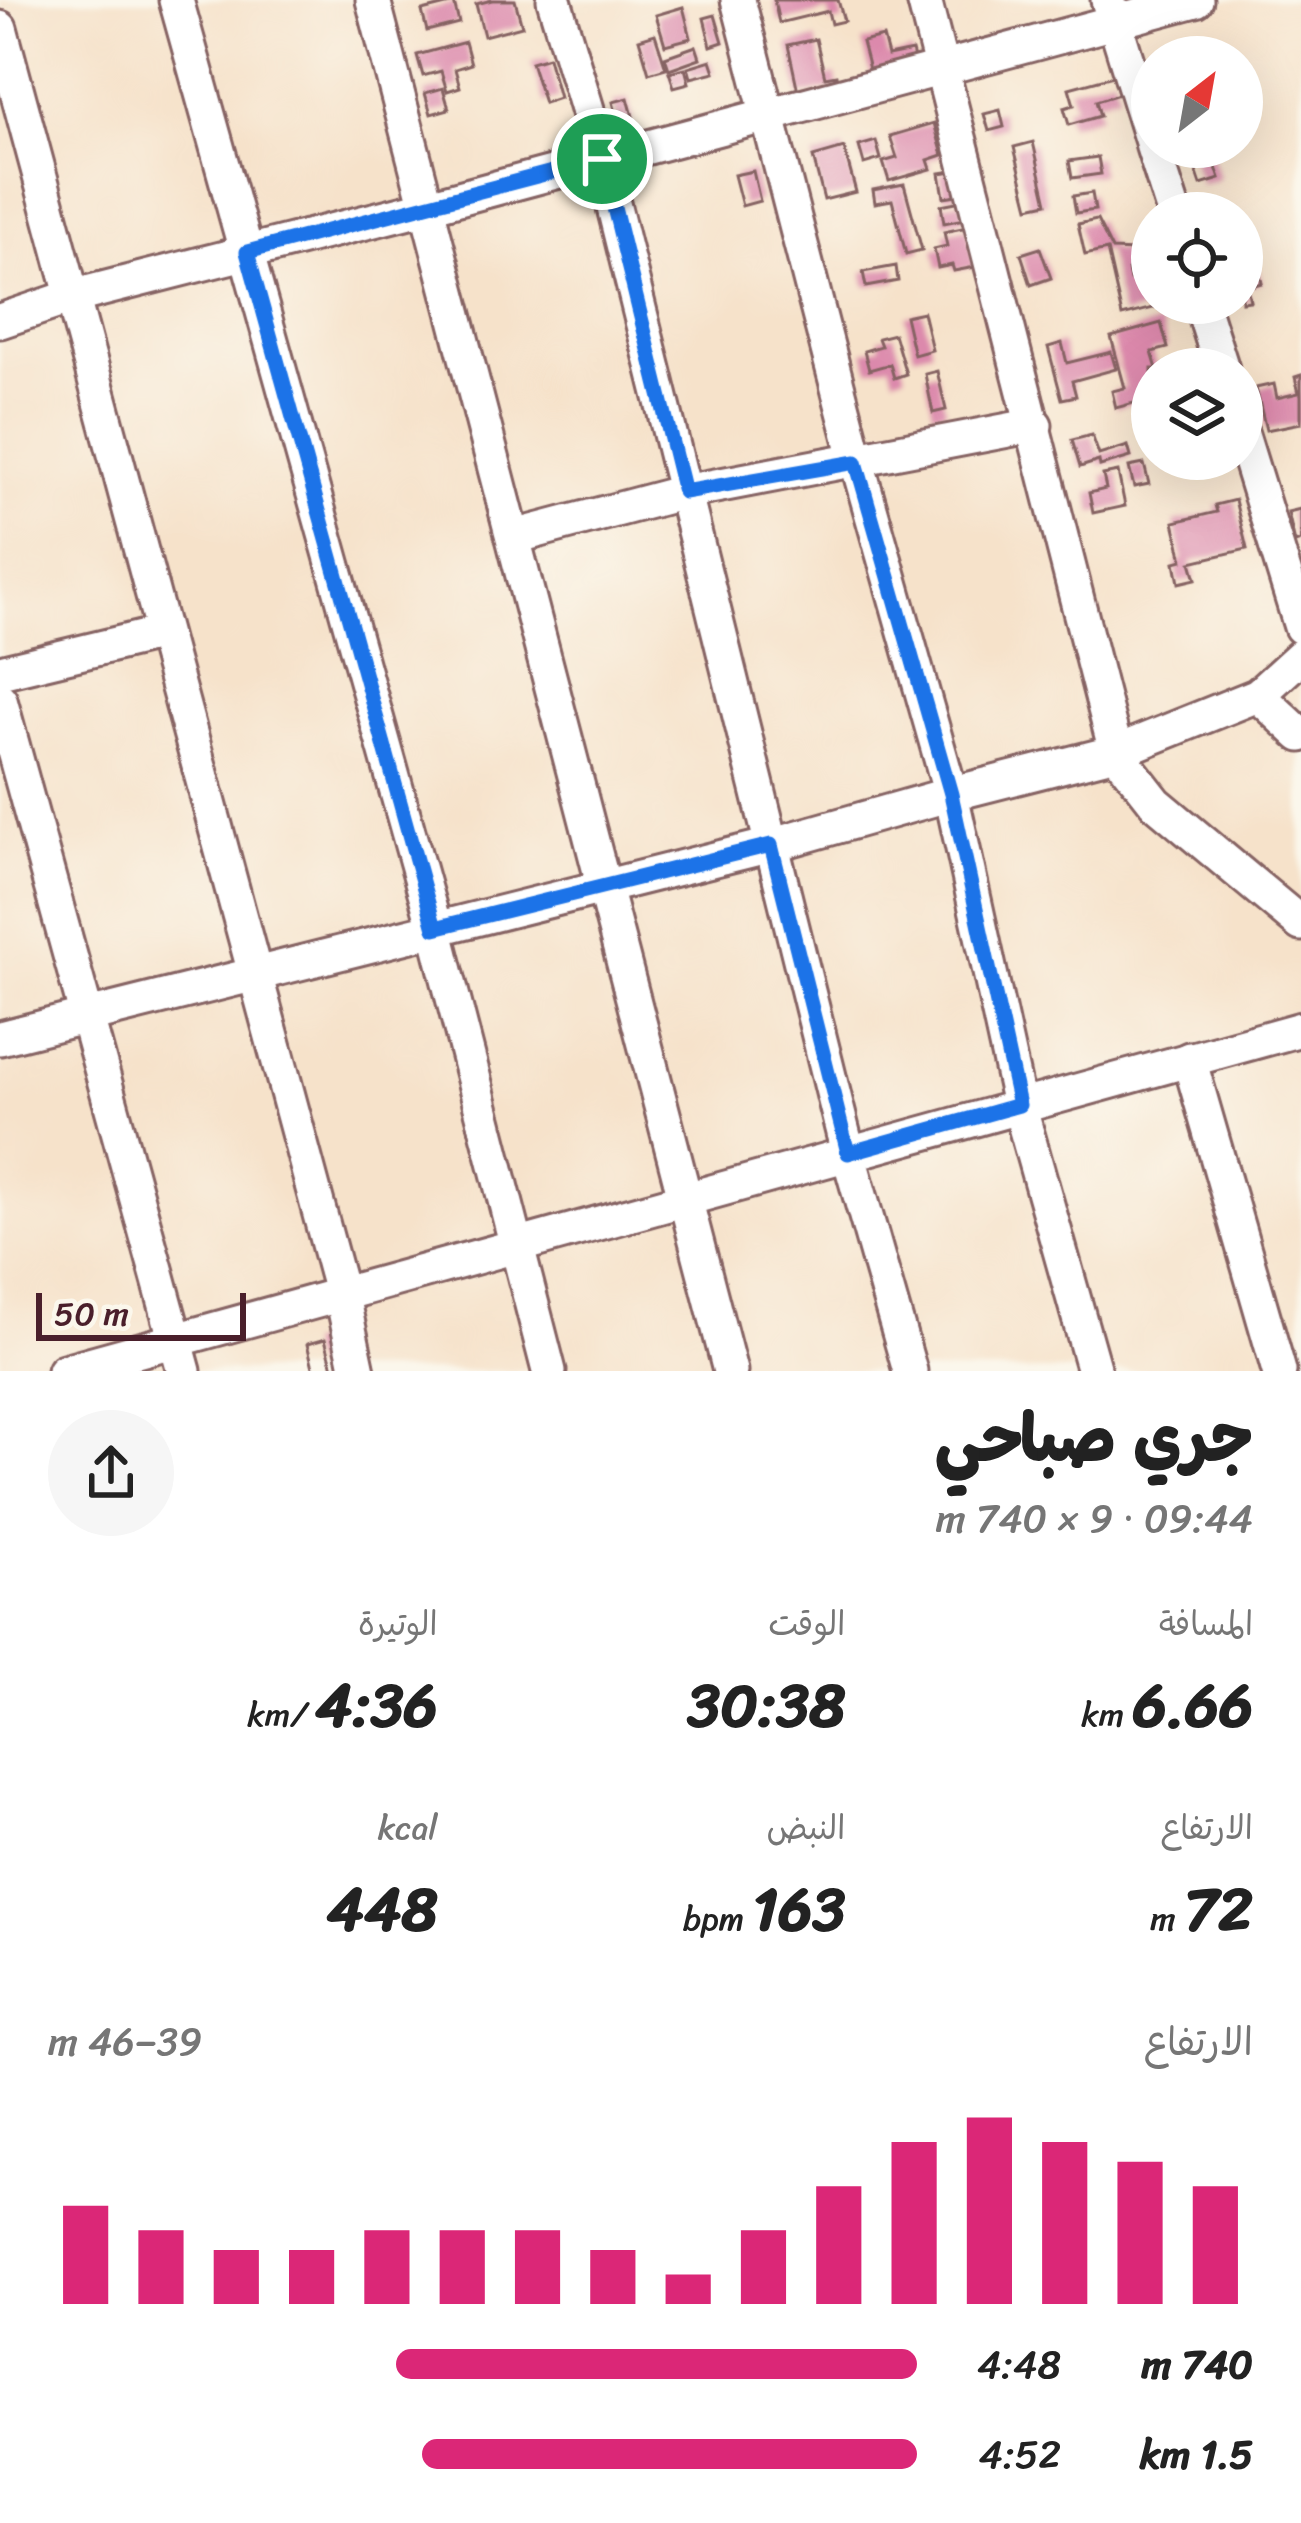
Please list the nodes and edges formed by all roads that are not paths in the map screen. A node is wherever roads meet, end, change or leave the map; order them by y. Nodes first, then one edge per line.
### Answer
1 (176, 0) edge
2 (374, 0) edge
3 (554, 0) edge
4 (738, 0) edge
5 (924, 0) edge
6 (1196, 0) edge
7 (1112, 12) edge
8 (0, 28) edge
9 (940, 68) junction
10 (1131, 74) edge
11 (767, 115) junction
12 (602, 159) junction
13 (429, 206) junction
14 (247, 252) junction
15 (71, 297) junction
16 (0, 321) edge
17 (1035, 425) junction
18 (856, 462) junction
19 (1256, 480) edge
20 (684, 492) junction
21 (514, 537) junction
22 (1301, 627) edge
23 (162, 633) junction
24 (1301, 656) edge
25 (0, 672) edge
26 (1258, 695) junction
27 (0, 700) edge
28 (1301, 735) edge
29 (1116, 752) junction
30 (951, 794) junction
31 (771, 845) junction
32 (603, 884) junction
33 (1301, 925) edge
34 (435, 928) junction
35 (254, 974) junction
36 (84, 1016) junction
37 (1301, 1029) edge
38 (0, 1039) edge
39 (1189, 1059) junction
40 (1019, 1105) junction
41 (848, 1153) junction
42 (685, 1198) junction
43 (515, 1248) junction
44 (342, 1296) junction
45 (180, 1355) edge
46 (64, 1371) edge
47 (358, 1371) edge
48 (549, 1371) edge
49 (730, 1371) edge
50 (910, 1371) edge
51 (1094, 1371) edge
52 (1279, 1371) edge

1 - 14 street
2 - 13 street
3 - 12 street
4 - 11 street
5 - 9 street
6 - 7 street
7 - 9 street
7 - 10 street
8 - 15 street
9 - 11 street
9 - 17 street
11 - 12 street
11 - 18 street
12 - 13 street
12 - 20 street
13 - 14 street
13 - 21 street
14 - 15 street
14 - 34 street
15 - 16 street
15 - 23 street
17 - 18 street
17 - 29 street
18 - 20 street
18 - 30 street
19 - 22 street
20 - 21 street
20 - 31 street
21 - 32 street
23 - 25 street
23 - 35 street
24 - 26 street
26 - 28 street
26 - 29 street
27 - 36 street
29 - 30 street
29 - 33 street
30 - 31 street
30 - 40 street
31 - 32 street
31 - 41 street
32 - 34 street
32 - 42 street
34 - 35 street
34 - 43 street
35 - 36 street
35 - 44 street
36 - 38 street
36 - 45 street
37 - 39 street
39 - 40 street
39 - 52 street
40 - 41 street
40 - 51 street
41 - 42 street
41 - 50 street
42 - 43 street
42 - 49 street
43 - 44 street
43 - 48 street
44 - 45 street
44 - 47 street
45 - 46 street

